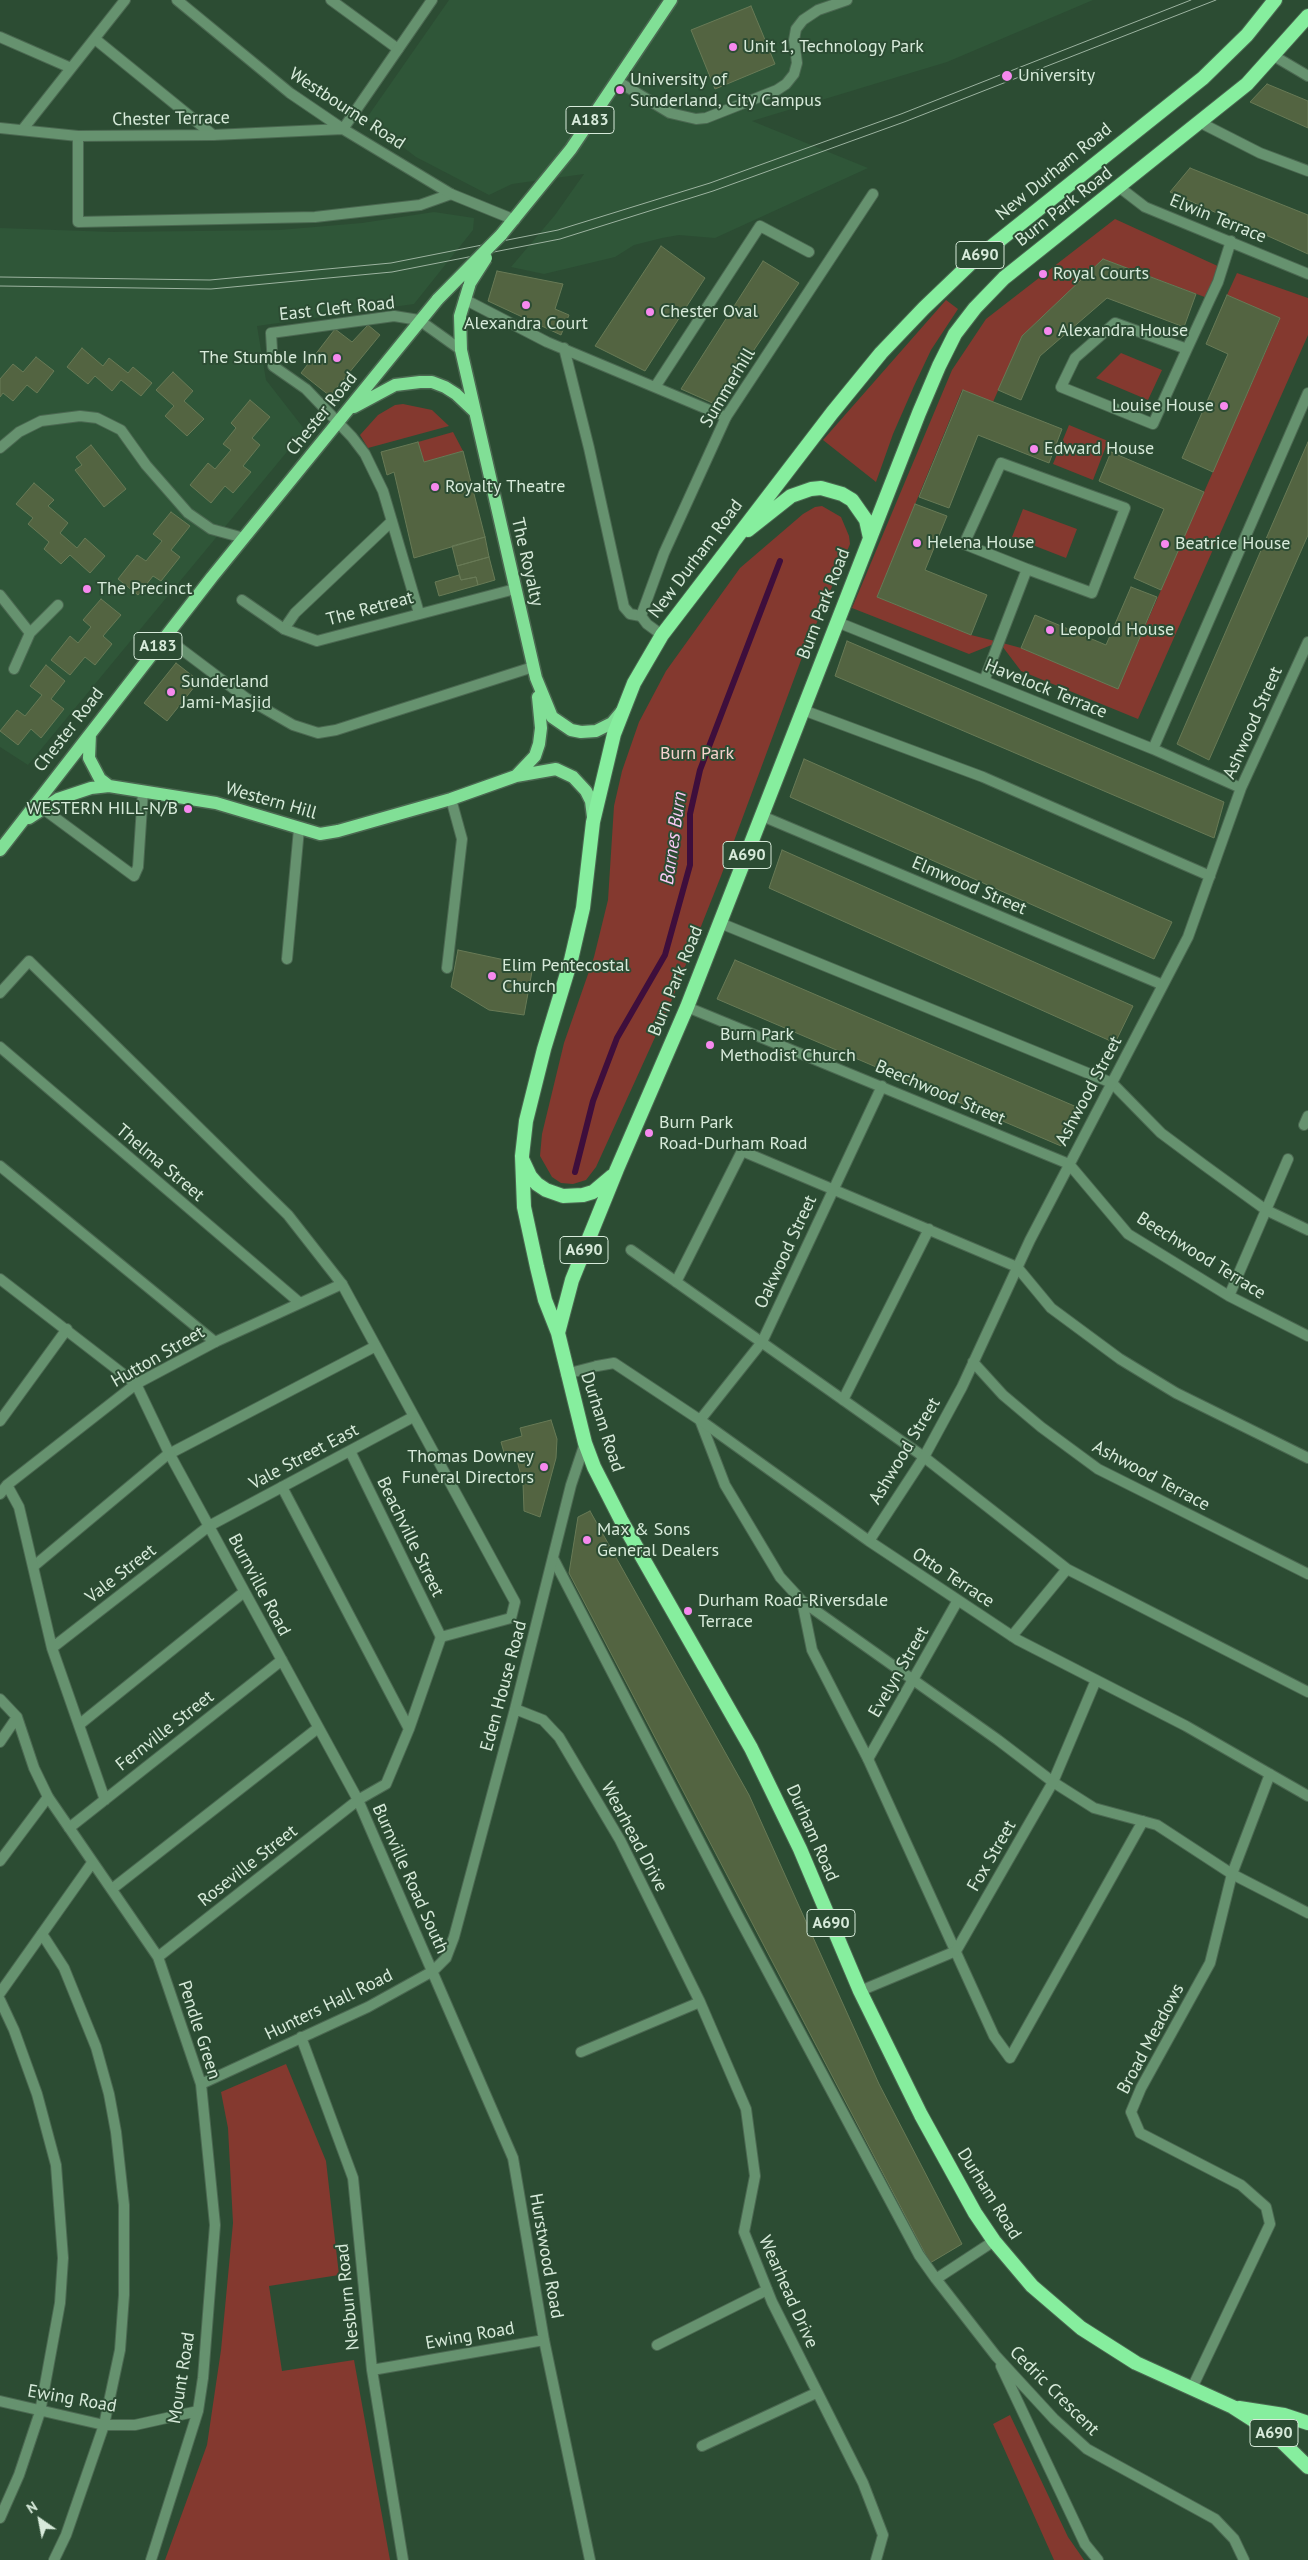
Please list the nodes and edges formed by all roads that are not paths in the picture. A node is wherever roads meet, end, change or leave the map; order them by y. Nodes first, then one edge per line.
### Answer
1 (125, 0) edge
2 (177, 0) edge
3 (331, 0) edge
4 (432, 0) edge
5 (671, 0) edge
6 (847, 0) edge
7 (1274, 1) edge
8 (1308, 17) edge
9 (0, 37) edge
10 (95, 39) junction
11 (398, 49) junction
12 (1274, 56) junction
13 (71, 68) junction
14 (1308, 76) edge
15 (617, 81) junction
16 (1201, 123) junction
17 (0, 128) edge
18 (343, 129) junction
19 (23, 130) junction
20 (213, 135) junction
21 (78, 136) junction
22 (1308, 171) edge
23 (1120, 187) junction
24 (451, 194) junction
25 (873, 194) dead end
26 (515, 220) junction
27 (501, 235) junction
28 (1231, 241) junction
29 (809, 252) dead end
30 (1308, 274) edge
31 (464, 299) junction
32 (419, 320) junction
33 (564, 348) junction
34 (1187, 349) junction
35 (461, 350) junction
36 (655, 387) junction
37 (1308, 392) edge
38 (348, 411) junction
39 (476, 412) junction
40 (726, 417) junction
41 (338, 422) junction
42 (0, 448) edge
43 (392, 521) junction
44 (244, 538) junction
45 (870, 538) junction
46 (726, 548) junction
47 (1027, 569) junction
48 (516, 589) junction
49 (0, 595) edge
50 (242, 600) dead end
51 (58, 605) dead end
52 (419, 613) junction
53 (641, 616) junction
54 (837, 622) junction
55 (284, 629) junction
56 (30, 633) junction
57 (662, 634) junction
58 (165, 637) junction
59 (1308, 642) edge
60 (14, 669) dead end
61 (534, 673) junction
62 (984, 681) junction
63 (623, 709) junction
64 (803, 710) junction
65 (92, 730) junction
66 (1153, 749) junction
67 (516, 776) junction
68 (109, 786) junction
69 (1241, 788) junction
70 (143, 791) junction
71 (451, 799) junction
72 (42, 808) junction
73 (762, 816) junction
74 (593, 822) junction
75 (299, 829) junction
76 (3, 847) edge
77 (1210, 876) junction
78 (720, 923) junction
79 (288, 960) dead end
80 (447, 968) dead end
81 (1163, 985) junction
82 (0, 993) edge
83 (687, 1007) junction
84 (0, 1048) edge
85 (1112, 1083) junction
86 (882, 1086) junction
87 (522, 1156) junction
88 (1288, 1159) dead end
89 (1069, 1164) junction
90 (0, 1166) edge
91 (616, 1169) junction
92 (833, 1189) junction
93 (1266, 1210) junction
94 (929, 1229) junction
95 (1308, 1230) edge
96 (631, 1250) dead end
97 (1017, 1267) junction
98 (0, 1279) edge
99 (676, 1282) junction
100 (342, 1284) junction
101 (1229, 1296) junction
102 (300, 1303) junction
103 (67, 1329) junction
104 (558, 1333) junction
105 (1308, 1336) edge
106 (215, 1342) junction
107 (762, 1342) junction
108 (374, 1347) junction
109 (973, 1362) junction
110 (566, 1374) junction
111 (136, 1384) junction
112 (843, 1400) junction
113 (413, 1417) junction
114 (0, 1420) edge
115 (700, 1420) junction
116 (585, 1443) junction
117 (350, 1451) junction
118 (169, 1453) junction
119 (924, 1457) junction
120 (1308, 1458) edge
121 (7, 1485) junction
122 (282, 1487) junction
123 (0, 1494) edge
124 (209, 1526) junction
125 (869, 1541) junction
126 (552, 1558) junction
127 (34, 1566) junction
128 (1067, 1569) junction
129 (1308, 1574) edge
130 (244, 1592) junction
131 (958, 1600) junction
132 (802, 1601) junction
133 (1012, 1636) junction
134 (441, 1637) junction
135 (52, 1648) junction
136 (282, 1660) junction
137 (914, 1680) junction
138 (1096, 1680) junction
139 (1308, 1692) edge
140 (0, 1699) edge
141 (516, 1709) junction
142 (17, 1717) junction
143 (80, 1724) junction
144 (318, 1728) junction
145 (409, 1728) junction
146 (0, 1742) edge
147 (868, 1759) junction
148 (1270, 1774) junction
149 (1053, 1782) junction
150 (1308, 1796) edge
151 (48, 1797) junction
152 (105, 1800) junction
153 (358, 1800) junction
154 (1143, 1821) junction
155 (69, 1828) junction
156 (0, 1861) edge
157 (92, 1863) junction
158 (1232, 1874) junction
159 (112, 1889) junction
160 (1308, 1913) edge
161 (42, 1934) junction
162 (454, 1937) joint
163 (956, 1952) junction
164 (158, 1957) junction
165 (433, 1971) junction
166 (860, 1991) junction
167 (0, 1993) edge
168 (0, 2000) edge
169 (700, 2002) junction
170 (301, 2037) junction
171 (581, 2052) dead end
172 (201, 2084) junction
173 (215, 2225) joint
174 (994, 2241) junction
175 (936, 2279) junction
176 (767, 2290) junction
177 (544, 2340) junction
178 (657, 2345) dead end
179 (996, 2356) junction
180 (372, 2370) junction
181 (1192, 2388) junction
182 (816, 2393) junction
183 (0, 2401) edge
184 (1234, 2407) junction
185 (198, 2410) junction
186 (40, 2412) junction
187 (1308, 2423) edge
188 (104, 2425) junction
189 (702, 2446) dead end
190 (1308, 2467) edge
191 (0, 2518) edge
192 (54, 2560) edge
193 (151, 2560) edge
194 (403, 2560) edge
195 (590, 2560) edge
196 (877, 2560) edge
197 (1098, 2560) edge
198 (1244, 2560) edge

1 - 10 street
2 - 18 street, Westbourne Road
3 - 11 street
4 - 11 street
5 - 15 main road, Chester Road / A183
6 - 15 street
7 - 46 highway, New Durham Road / A690
8 - 12 highway, Burn Park Road / A690
9 - 13 street
10 - 13 street
10 - 20 street
11 - 18 street
12 - 14 street
12 - 16 highway, Burn Park Road / A690
13 - 19 street
15 - 26 main road, Chester Road / A183
16 - 22 street
16 - 23 highway, Burn Park Road / A690
17 - 19 street, Chester Terrace
18 - 20 street, Chester Terrace
18 - 24 street, Westbourne Road
19 - 21 street, Chester Terrace
20 - 21 street, Chester Terrace
21 - 24 street
23 - 28 street, Elwin Terrace
23 - 45 highway, Burn Park Road / A690
24 - 26 street, Westbourne Road
25 - 40 street, Summerhill
26 - 27 main road, Chester Road / A183
27 - 31 main road, The Royalty, bridge
27 - 32 main road, Chester Road / A183, bridge
28 - 30 street, Elwin Terrace
28 - 34 street
29 - 36 street
31 - 33 street
31 - 35 main road, The Royalty
32 - 35 street, East Cleft Road
32 - 38 main road, Chester Road / A183
32 - 41 street, East Cleft Road
33 - 36 street
33 - 53 street
34 - 34 street
35 - 39 main road, The Royalty
36 - 40 street
37 - 66 street
38 - 39 main road
38 - 41 main road, Chester Road / A183
39 - 48 main road, The Royalty
40 - 53 street, Summerhill
41 - 43 street
41 - 44 main road, Chester Road / A183
42 - 44 street
43 - 52 street
43 - 55 street
44 - 58 main road, Chester Road / A183
45 - 46 highway, A690
45 - 54 highway, Burn Park Road / A690
46 - 57 highway, New Durham Road / A690
47 - 47 street
47 - 62 street
48 - 52 street, The Retreat
48 - 61 main road, The Royalty
49 - 56 street
50 - 55 street, The Retreat
51 - 56 street
52 - 55 street, The Retreat
53 - 57 street
54 - 62 street, Havelock Terrace
54 - 64 highway, Burn Park Road / A690
56 - 60 street
57 - 63 highway, New Durham Road / A690
58 - 61 street
58 - 65 main road, Chester Road / A183
59 - 69 street, Ashwood Street
61 - 63 main road, The Royalty
61 - 67 main road
62 - 66 street, Havelock Terrace
63 - 74 highway, New Durham Road / A690
64 - 73 highway, Burn Park Road / A690
64 - 77 street
65 - 68 main road
65 - 76 main road, Chester Road / A183
66 - 69 street, Havelock Terrace
67 - 71 main road, Western Hill
67 - 74 main road, Western Hill
68 - 70 main road, Western Hill
68 - 72 main road, Western Hill
69 - 77 street, Ashwood Street
70 - 72 street
70 - 75 main road, Western Hill
71 - 75 main road, Western Hill
71 - 80 street
72 - 76 main road, Western Hill
73 - 78 highway, Burn Park Road / A690
73 - 81 street, Elmwood Street
74 - 87 highway, New Durham Road / A690
75 - 79 street
77 - 81 street, Ashwood Street
78 - 83 highway, Burn Park Road / A690
78 - 85 street
81 - 85 street, Ashwood Street
82 - 100 street
83 - 86 street, Beechwood Street
83 - 91 highway, Burn Park Road / A690
84 - 102 street, Thelma Street
85 - 89 street, Ashwood Street
85 - 93 street
86 - 89 street, Beechwood Street
86 - 92 street, Oakwood Street
87 - 91 highway, A690
87 - 104 highway, New Durham Road / A690
88 - 93 street
89 - 97 street, Ashwood Street
89 - 101 street, Beechwood Terrace
90 - 106 street
91 - 104 highway, Burn Park Road / A690
92 - 94 street
92 - 99 street
92 - 107 street, Oakwood Street
93 - 95 street
93 - 101 street
94 - 97 street
94 - 112 street
96 - 99 street
97 - 109 street, Ashwood Street
97 - 120 street
98 - 103 street
99 - 107 street
100 - 102 street, Hutton Street
100 - 108 street
101 - 105 street, Beechwood Terrace
102 - 106 street, Hutton Street
103 - 111 street
103 - 114 street
104 - 110 highway, Durham Road / A690
106 - 111 street, Hutton Street
107 - 112 street
107 - 115 street, Oakwood Street
108 - 113 street
108 - 118 street
109 - 119 street, Ashwood Street
109 - 129 street, Ashwood Terrace
110 - 115 street, Otto Terrace
110 - 116 highway, Durham Road / A690
111 - 118 street, Burnville Road
111 - 121 street, Hutton Street
112 - 119 street
113 - 117 street, Vale Street East
113 - 134 street
115 - 125 street, Otto Terrace
115 - 132 street
116 - 126 street, Eden House Road
116 - 166 highway, Durham Road / A690
117 - 122 street, Vale Street East
117 - 134 street, Beachville Street
118 - 124 street, Burnville Road
118 - 127 street
119 - 125 street, Ashwood Street
119 - 128 street
121 - 123 street, Hutton Street
121 - 127 street
122 - 124 street, Vale Street East
122 - 145 street
124 - 130 street, Burnville Road
124 - 135 street, Vale Street
125 - 131 street, Otto Terrace
126 - 141 street, Eden House Road
126 - 175 street, Cedric Crescent
127 - 135 street
128 - 133 street
128 - 139 street
130 - 136 street, Burnville Road
130 - 143 street
131 - 133 street, Otto Terrace
131 - 137 street, Evelyn Street
132 - 137 street
132 - 147 street
133 - 138 street, Otto Terrace
134 - 145 street, Roseville Street
135 - 143 street
136 - 144 street, Burnville Road
136 - 152 street, Fernville Street
137 - 147 street, Evelyn Street
137 - 149 street
138 - 148 street, Otto Terrace
138 - 149 street, Fox Street
140 - 142 street
141 - 162 street, Eden House Road
141 - 169 street, Wearhead Drive
142 - 146 street
142 - 151 street, Pendle Green
143 - 152 street
144 - 153 street, Burnville Road
144 - 159 street
145 - 153 street, Roseville Street
147 - 163 street
148 - 150 street, Otto Terrace
148 - 158 street, Broad Meadows
149 - 154 street
149 - 163 street, Fox Street
151 - 155 street, Pendle Green
151 - 156 street
152 - 155 street, Fernville Street
153 - 164 street, Roseville Street
153 - 165 street, Burnville Road South
154 - 158 street
154 - 163 street
155 - 157 street, Pendle Green
157 - 159 street, Pendle Green
157 - 161 street
158 - 160 street
158 - 181 street, Broad Meadows
159 - 164 street, Pendle Green
161 - 167 street
161 - 188 street
162 - 165 street, Hunters Hall Road
163 - 166 street
164 - 172 street, Pendle Green
165 - 170 street, Hunters Hall Road
165 - 177 street, Hurstwood Road
166 - 174 highway, Durham Road / A690
168 - 186 street
169 - 171 street
169 - 176 street, Wearhead Drive
170 - 172 street, Hunters Hall Road
170 - 180 street, Nesburn Road
172 - 173 street, Pendle Green
173 - 185 street, Mount Road
174 - 175 street
174 - 181 highway, Durham Road / A690
175 - 179 street, Cedric Crescent
176 - 178 street
176 - 182 street, Wearhead Drive
177 - 180 street, Ewing Road
177 - 195 street, Hurstwood Road
179 - 197 street
179 - 198 street, Cedric Crescent
180 - 194 street, Nesburn Road
181 - 184 highway, Durham Road / A690
182 - 189 street
182 - 196 street, Wearhead Drive
183 - 186 street, Ewing Road
184 - 187 highway, Durham Road / A690
184 - 190 highway, Durham Road / A690
185 - 188 street, Ewing Road
185 - 193 street, Mount Road
186 - 188 street, Ewing Road
186 - 191 street
188 - 192 street

